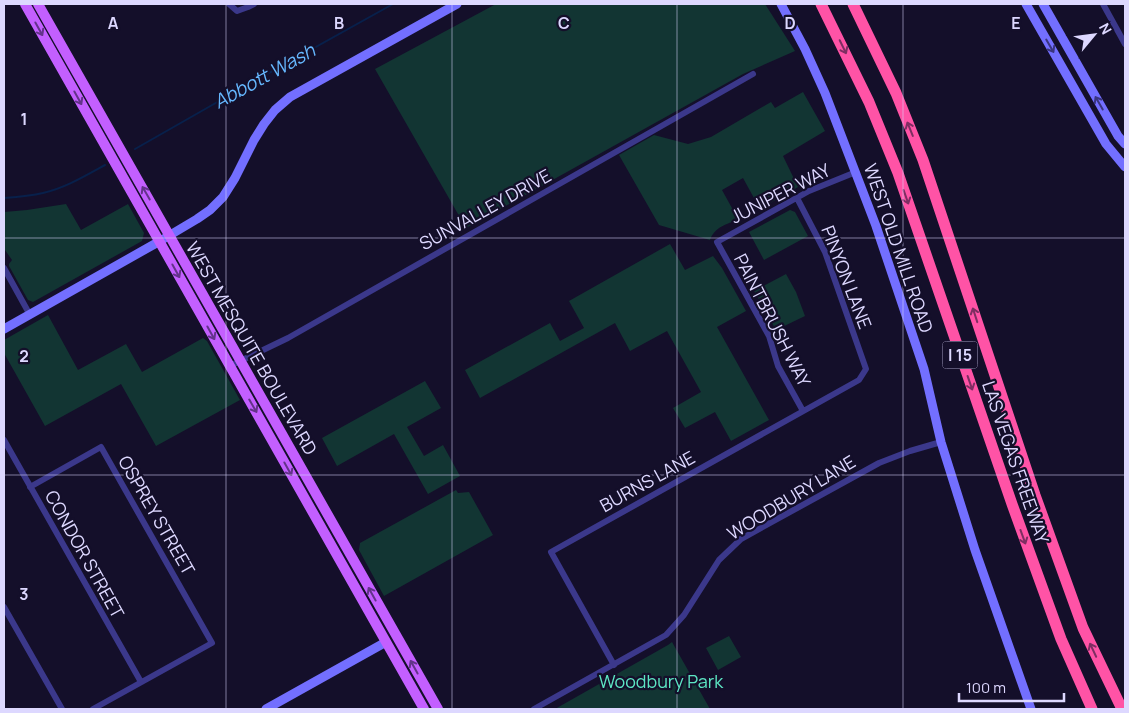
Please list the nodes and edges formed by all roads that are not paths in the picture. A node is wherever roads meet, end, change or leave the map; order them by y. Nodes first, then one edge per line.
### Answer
1 (24, 4) edge
2 (38, 4) edge
3 (229, 4) edge
4 (254, 4) edge
5 (457, 4) edge
6 (781, 4) edge
7 (820, 4) edge
8 (852, 4) edge
9 (1026, 4) edge
10 (1043, 4) edge
11 (1103, 4) edge
12 (1125, 44) edge
13 (64, 49) junction
14 (54, 55) junction
15 (753, 74) dead end
16 (1125, 144) edge
17 (1125, 167) edge
18 (856, 172) junction
19 (797, 198) junction
20 (165, 239) junction
21 (717, 242) joint
22 (4, 268) edge
23 (30, 315) junction
24 (4, 329) edge
25 (240, 360) junction
26 (230, 366) junction
27 (866, 369) joint
28 (803, 411) junction
29 (274, 420) junction
30 (264, 426) junction
31 (4, 440) edge
32 (941, 442) junction
33 (30, 487) junction
34 (4, 607) edge
35 (396, 636) junction
36 (386, 642) junction
37 (614, 665) junction
38 (141, 682) junction
39 (62, 709) edge
40 (93, 709) edge
41 (266, 709) edge
42 (424, 709) edge
43 (438, 709) edge
44 (534, 709) edge
45 (1031, 709) edge
46 (1092, 709) edge
47 (1122, 709) edge

1 -> 14 main road, WEST MESQUITE BOULEVARD
2 - 13 main road, WEST MESQUITE BOULEVARD
3 - 4 street
5 - 20 street
6 - 18 street, WEST OLD MILL ROAD
7 -> 46 highway, LAS VEGAS FREEWAY / I 15
47 -> 8 highway, LAS VEGAS FREEWAY / I 15
9 -> 17 street
16 -> 10 street
11 - 12 street
13 - 14 main road
20 -> 13 main road, WEST MESQUITE BOULEVARD
14 -> 20 main road, WEST MESQUITE BOULEVARD
15 - 25 street, SUNVALLEY DRIVE
18 - 19 street, JUNIPER WAY
18 - 32 street, WEST OLD MILL ROAD
19 - 21 street, JUNIPER WAY
19 - 27 street, PINYON LANE
20 - 23 street
20 - 25 main road, WEST MESQUITE BOULEVARD
20 -> 26 main road, WEST MESQUITE BOULEVARD
21 - 28 street, PAINTBRUSH WAY
22 - 23 street
23 - 24 street
25 - 26 street, SUNVALLEY DRIVE
25 - 29 main road, WEST MESQUITE BOULEVARD
26 -> 30 main road, WEST MESQUITE BOULEVARD
27 - 28 street, BURNS LANE
28 - 37 street, BURNS LANE
29 - 30 main road
35 -> 29 main road, WEST MESQUITE BOULEVARD
30 -> 36 main road, WEST MESQUITE BOULEVARD
31 - 33 street, CONDOR STREET
32 - 37 street, WOODBURY LANE
32 - 45 street, WEST OLD MILL ROAD
33 - 38 street, CONDOR STREET
33 - 38 street, OSPREY STREET
34 - 39 street
35 - 36 main road
43 -> 35 main road, WEST MESQUITE BOULEVARD
36 - 41 street
36 - 42 main road, WEST MESQUITE BOULEVARD
37 - 44 street, WOODBURY LANE
38 - 40 street

